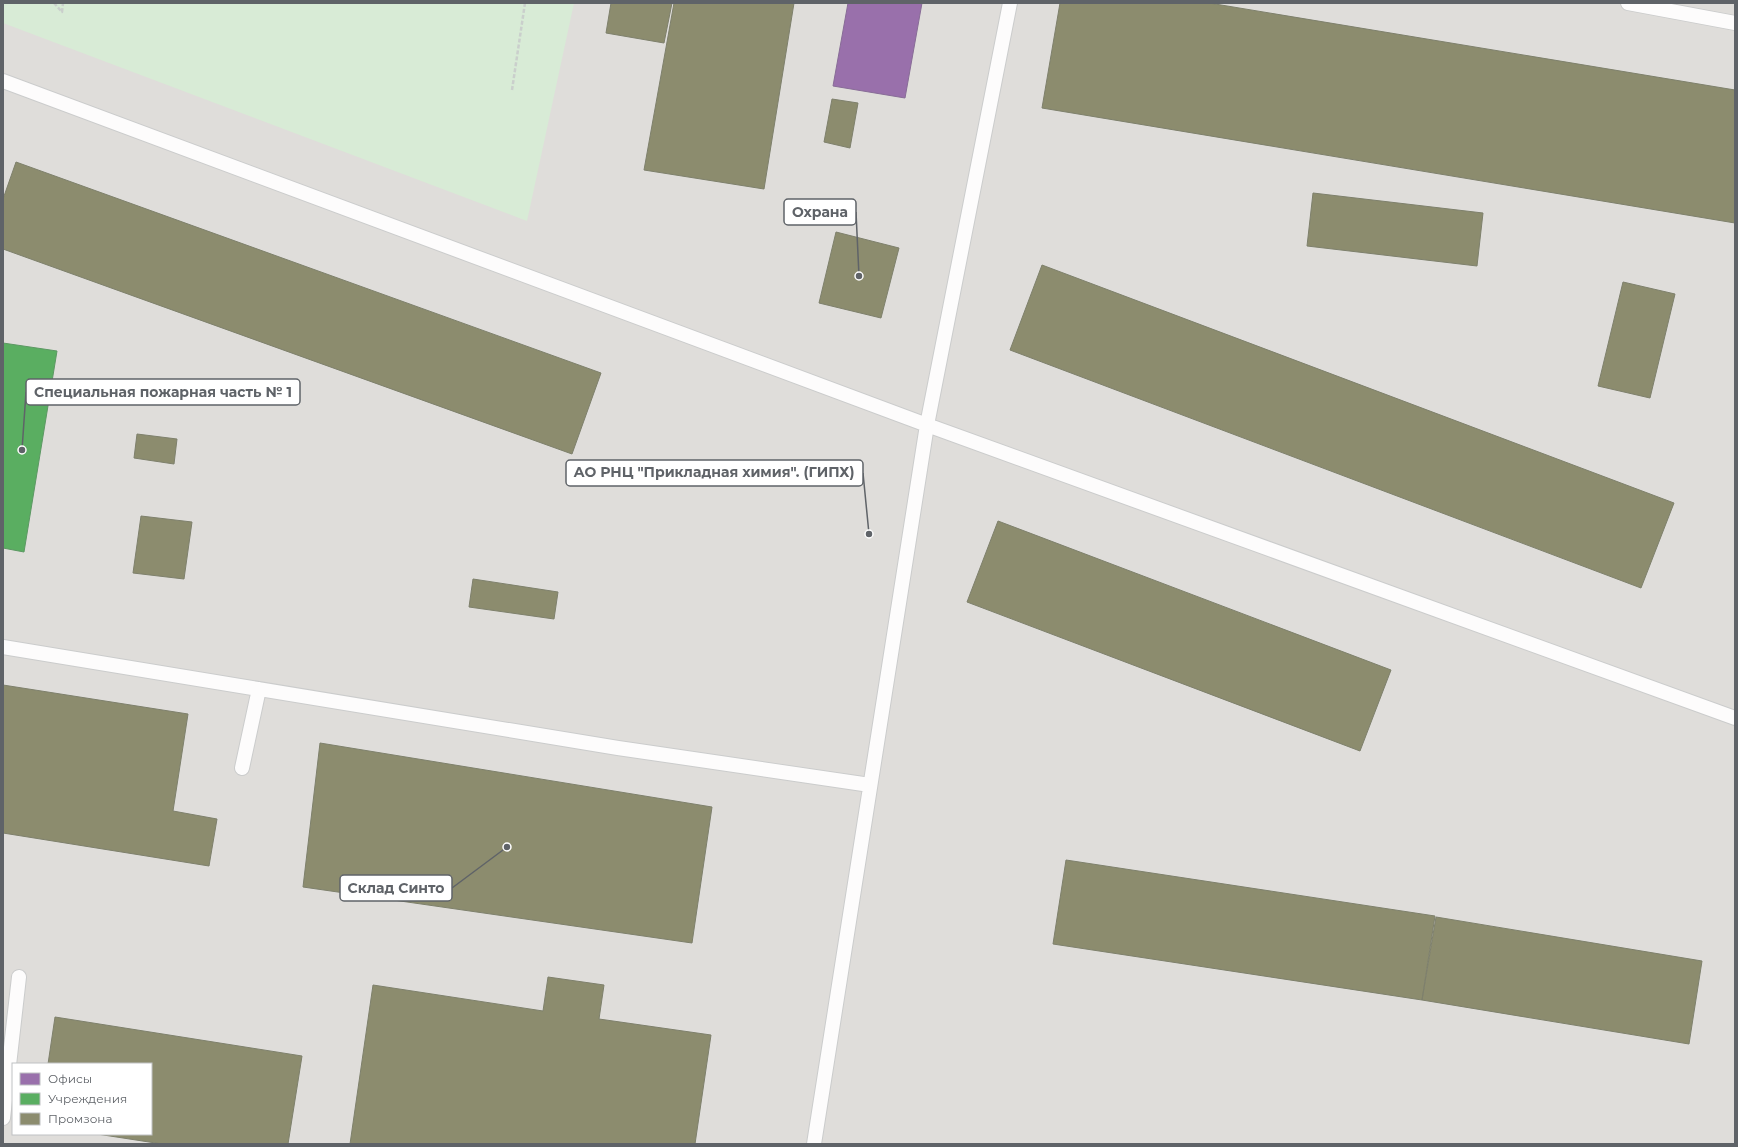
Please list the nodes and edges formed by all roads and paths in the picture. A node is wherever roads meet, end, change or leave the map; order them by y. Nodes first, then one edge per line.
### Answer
1 (54, 3) edge
2 (63, 3) edge
3 (525, 3) edge
4 (1010, 3) edge
5 (1628, 3) edge
6 (1735, 22) edge
7 (3, 81) edge
8 (512, 90) dead end
9 (927, 425) junction
10 (3, 647) edge
11 (259, 689) junction
12 (1735, 718) edge
13 (242, 768) dead end
14 (870, 785) junction
15 (19, 977) dead end
16 (3, 1118) edge
17 (814, 1144) edge

1 - 2 path
3 - 8 path
4 - 9 lane
5 - 6 lane
7 - 9 lane
9 - 12 lane
9 - 14 lane
10 - 11 lane
11 - 13 lane
11 - 14 lane
14 - 17 lane
15 - 16 lane

